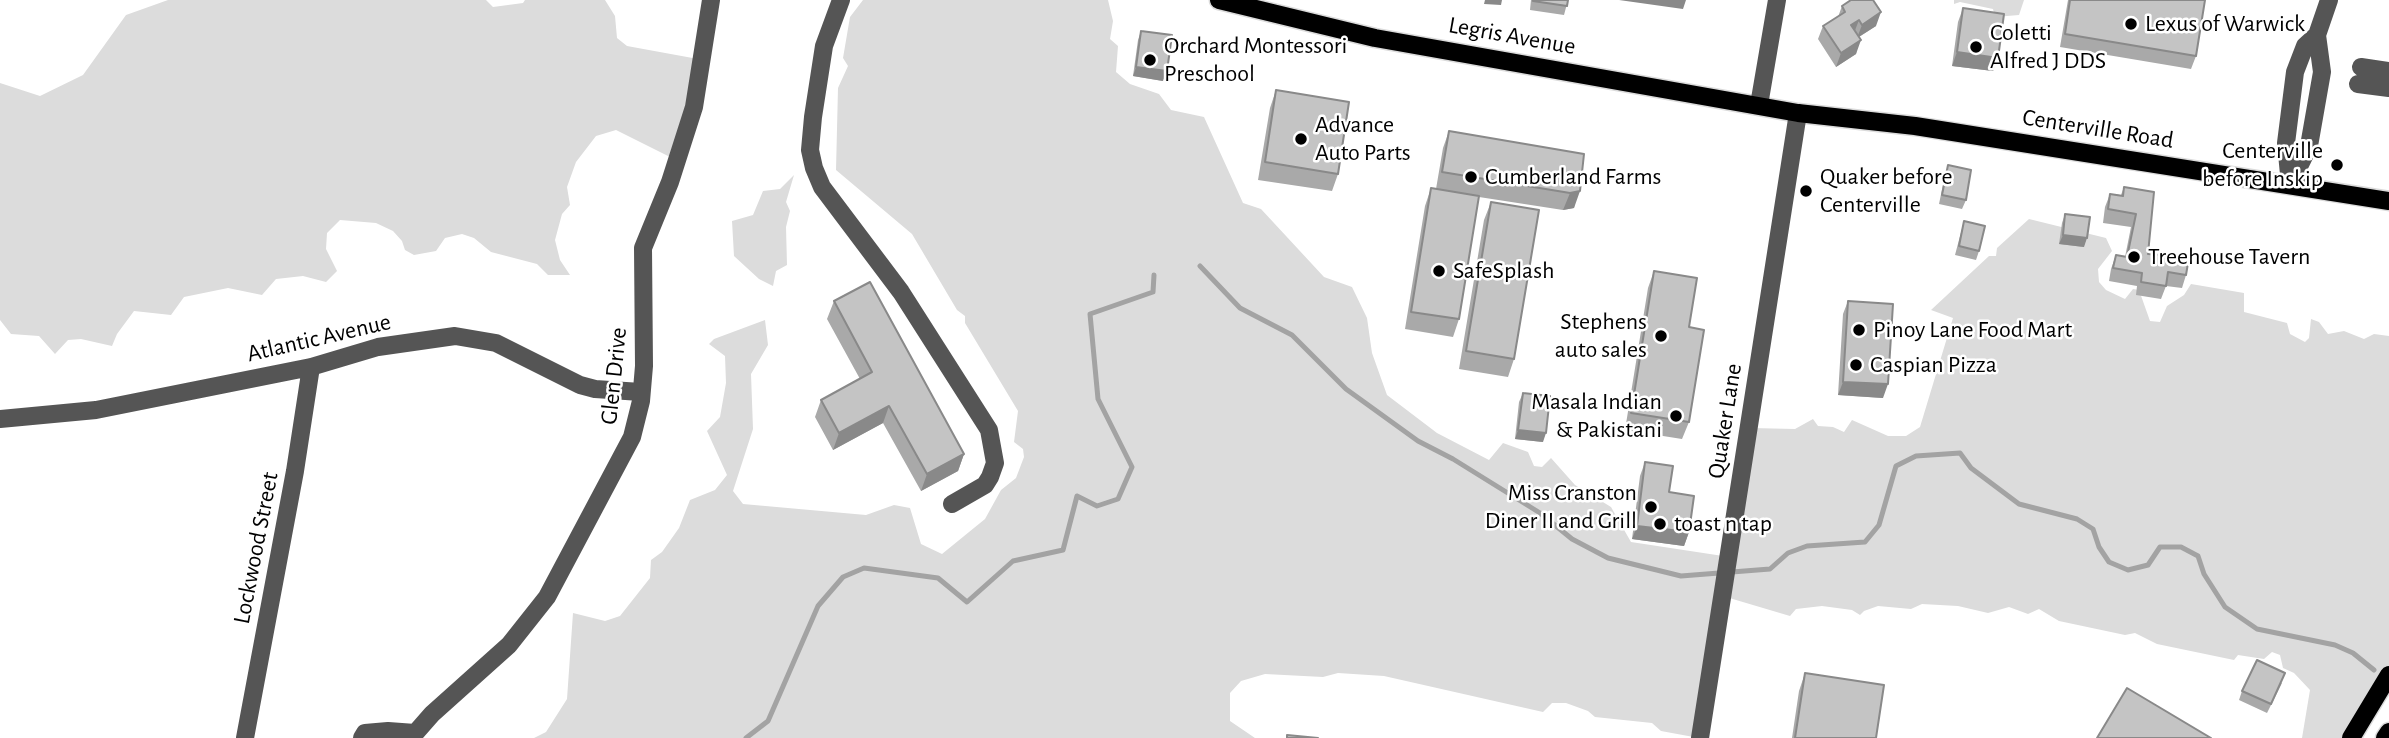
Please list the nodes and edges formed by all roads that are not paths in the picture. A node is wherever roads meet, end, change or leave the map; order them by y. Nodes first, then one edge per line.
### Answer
1 (711, 0) edge
2 (841, 0) edge
3 (1219, 0) edge
4 (1777, 0) edge
5 (2329, 0) edge
6 (2316, 35) junction
7 (2389, 71) edge
8 (2359, 75) junction
9 (2389, 80) edge
10 (2389, 88) edge
11 (1759, 105) junction
12 (1798, 113) junction
13 (2290, 185) junction
14 (2389, 201) edge
15 (311, 367) junction
16 (641, 392) junction
17 (0, 419) edge
18 (952, 504) dead end
19 (2389, 675) edge
20 (2389, 732) edge
21 (413, 736) edge
22 (245, 738) edge
23 (362, 738) edge
24 (1700, 738) edge
25 (2351, 738) edge
26 (2385, 738) edge

1 - 16 street, Glen Drive
2 - 18 street
3 - 11 main road, Legris Avenue
4 - 11 street
5 - 6 street
6 - 13 street
6 - 13 street
7 - 8 street
8 - 9 street
8 - 10 street
11 - 12 main road, Legris Avenue
12 - 13 main road, Centerville Road
12 - 24 street, Quaker Lane
13 - 14 main road, Centerville Road
15 - 16 street, Atlantic Avenue
15 - 17 street, Atlantic Avenue
15 - 22 street, Lockwood Street
16 - 21 street, Glen Drive
19 - 25 main road
20 - 26 main road
21 - 23 street, Glen Drive

